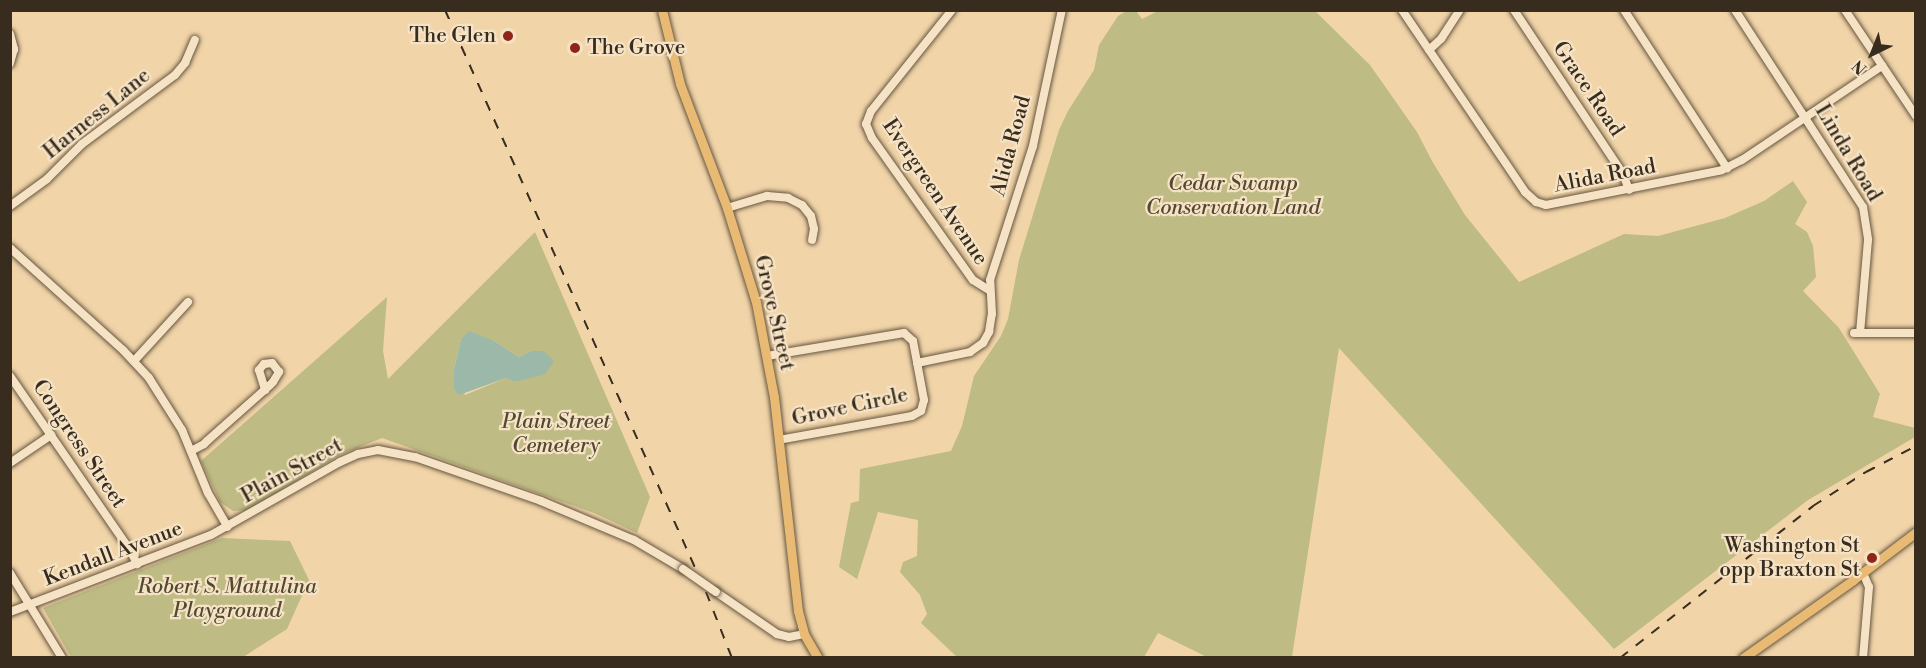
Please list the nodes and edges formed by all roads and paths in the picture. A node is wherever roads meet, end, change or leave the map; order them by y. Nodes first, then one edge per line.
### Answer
1 (662, 10) edge
2 (952, 10) edge
3 (1062, 10) edge
4 (1402, 10) edge
5 (1460, 10) edge
6 (1514, 10) edge
7 (1624, 10) edge
8 (1735, 10) edge
9 (1845, 10) edge
10 (10, 34) edge
11 (195, 40) dead end
12 (1429, 50) junction
13 (10, 63) edge
14 (1882, 66) junction
15 (1916, 116) edge
16 (1806, 117) junction
17 (1727, 168) junction
18 (1629, 190) junction
19 (10, 207) edge
20 (727, 208) junction
21 (812, 240) dead end
22 (10, 248) edge
23 (989, 290) junction
24 (188, 302) dead end
25 (1916, 333) edge
26 (767, 356) junction
27 (134, 361) junction
28 (916, 363) junction
29 (10, 375) edge
30 (265, 390) junction
31 (51, 435) junction
32 (779, 440) junction
33 (191, 451) junction
34 (10, 463) edge
35 (228, 527) junction
36 (1916, 532) edge
37 (137, 564) junction
38 (10, 573) edge
39 (1863, 573) junction
40 (32, 605) junction
41 (10, 612) edge
42 (804, 634) junction
43 (62, 657) edge
44 (818, 657) edge
45 (1743, 657) edge
46 (1863, 657) edge

1 - 20 main road, Grove Street
2 - 23 street, Evergreen Avenue
3 - 23 street, Alida Road
4 - 12 street, Alida Road
5 - 12 street
6 - 18 street, Grace Road
7 - 17 street
8 - 16 street, Linda Road
9 - 14 street
10 - 13 street
11 - 19 street, Harness Lane
12 - 18 street, Alida Road
14 - 15 street
14 - 16 street, Alida Road
16 - 17 street, Alida Road
16 - 25 street, Linda Road
17 - 18 street, Alida Road
20 - 21 street
20 - 26 main road, Grove Street
22 - 27 street, Plain Street
23 - 28 street, Evergreen Avenue
24 - 27 street
26 - 28 street, Grove Circle
26 - 32 main road, Grove Street
27 - 33 street, Plain Street
28 - 32 street, Grove Circle
29 - 31 street, Congress Street
30 - 30 street
30 - 33 street
31 - 34 street
31 - 37 street, Congress Street
32 - 42 main road, Grove Street
33 - 35 street, Plain Street
35 - 37 street, Kendall Avenue
35 - 42 street, Plain Street, bridge
36 - 39 main road
37 - 40 street, Kendall Avenue
38 - 40 street
39 - 45 main road
39 - 46 street
40 - 41 street, Kendall Avenue
40 - 43 street
42 - 44 main road

